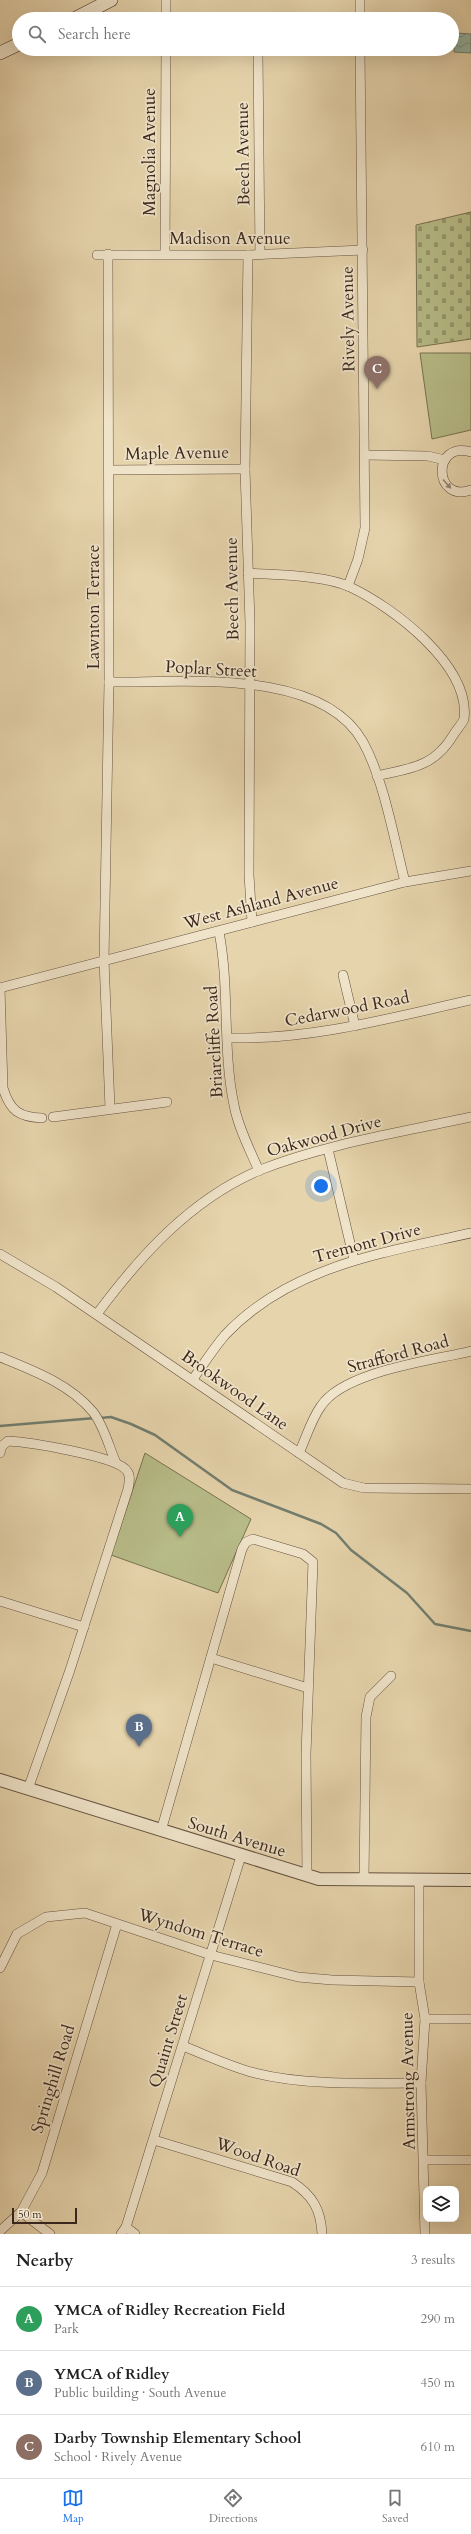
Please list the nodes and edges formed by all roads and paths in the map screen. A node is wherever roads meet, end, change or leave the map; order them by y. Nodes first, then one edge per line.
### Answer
1 (111, 0) edge
2 (166, 0) edge
3 (360, 0) edge
4 (88, 12) edge
5 (166, 12) edge
6 (360, 12) edge
7 (12, 47) edge
8 (0, 53) edge
9 (166, 56) edge
10 (258, 56) edge
11 (360, 56) edge
12 (363, 250) junction
13 (108, 254) junction
14 (165, 254) junction
15 (97, 255) dead end
16 (248, 255) junction
17 (260, 255) junction
18 (471, 452) edge
19 (365, 455) junction
20 (444, 460) junction
21 (245, 468) junction
22 (110, 470) junction
23 (471, 490) edge
24 (248, 573) junction
25 (348, 586) junction
26 (109, 682) junction
27 (250, 683) junction
28 (467, 721) edge
29 (377, 776) junction
30 (471, 871) edge
31 (405, 882) junction
32 (252, 922) junction
33 (219, 932) junction
34 (104, 960) junction
35 (343, 974) dead end
36 (0, 988) edge
37 (471, 1000) edge
38 (355, 1026) junction
39 (228, 1038) junction
40 (167, 1102) dead end
41 (110, 1108) junction
42 (53, 1117) dead end
43 (471, 1117) edge
44 (42, 1118) dead end
45 (328, 1149) junction
46 (259, 1171) junction
47 (471, 1233) edge
48 (0, 1254) edge
49 (354, 1260) junction
50 (96, 1314) junction
51 (471, 1351) edge
52 (0, 1357) edge
53 (192, 1380) junction
54 (299, 1453) junction
55 (0, 1454) edge
56 (116, 1463) junction
57 (471, 1489) edge
58 (0, 1601) edge
59 (84, 1627) junction
60 (211, 1658) junction
61 (391, 1676) dead end
62 (308, 1688) junction
63 (0, 1780) edge
64 (28, 1788) junction
65 (161, 1831) junction
66 (241, 1856) junction
67 (307, 1876) junction
68 (364, 1880) junction
69 (419, 1880) junction
70 (471, 1880) edge
71 (117, 1924) junction
72 (211, 1955) junction
73 (0, 1968) edge
74 (419, 1982) junction
75 (425, 2019) junction
76 (471, 2019) edge
77 (183, 2046) junction
78 (421, 2083) junction
79 (154, 2140) junction
80 (425, 2160) junction
81 (471, 2160) edge
82 (21, 2212) junction
83 (124, 2230) edge
84 (0, 2231) edge
85 (50, 2234) edge
86 (135, 2234) edge
87 (322, 2234) edge
88 (425, 2234) edge

1 - 4 main road
2 - 5 street
3 - 6 street
7 - 8 main road
9 - 14 street, Magnolia Avenue
10 - 17 street, Beech Avenue
11 - 12 street, Rively Avenue
12 - 17 street, Madison Avenue
12 - 19 street, Rively Avenue
13 - 14 street, Madison Avenue
13 - 15 street, Madison Avenue
13 - 22 street, Lawnton Terrace
14 - 16 street, Madison Avenue
16 - 17 street, Madison Avenue
16 - 21 street, Beech Avenue
18 - 20 street
19 - 20 street
19 - 25 street, Rively Avenue
20 -> 23 street
21 - 22 street, Maple Avenue
21 - 24 street, Beech Avenue
22 - 26 street, Lawnton Terrace
24 - 25 street
24 - 27 street, Beech Avenue
25 - 28 street
26 - 27 street, Poplar Street
26 - 34 street, Lawnton Terrace
27 - 29 street, Poplar Street
27 - 32 street, Beech Avenue
28 - 29 street
29 - 31 street, Poplar Street
30 - 31 street, West Ashland Avenue
31 - 32 street, West Ashland Avenue
32 - 33 street, West Ashland Avenue
33 - 34 street, West Ashland Avenue
33 - 39 street, Briarcliffe Road
34 - 36 street, West Ashland Avenue
34 - 41 street, Lawnton Terrace
35 - 38 street
36 - 44 street
37 - 38 street, Cedarwood Road
38 - 39 street, Cedarwood Road
39 - 46 street, Briarcliffe Road
40 - 41 street
41 - 42 street
43 - 45 street, Oakwood Drive
45 - 46 street, Oakwood Drive
45 - 49 street
46 - 50 street, Oakwood Drive
47 - 49 street, Tremont Drive
48 - 50 street, Brookwood Lane
49 - 53 street, Tremont Drive
50 - 53 street, Brookwood Lane
51 - 54 street, Strafford Road
52 - 56 street
53 - 54 street, Brookwood Lane
54 - 57 street, Brookwood Lane
55 - 56 street
56 - 59 street
58 - 59 street
59 - 64 street
60 - 62 street
60 - 62 street
60 - 65 street
61 - 68 street
62 - 67 street
63 - 64 street, South Avenue
64 - 65 street, South Avenue
65 - 66 street, South Avenue
66 - 67 street, South Avenue
66 - 72 street, Quaint Street
67 - 68 street, South Avenue
68 - 69 street, South Avenue
69 - 70 street, South Avenue
69 - 74 street, Armstrong Avenue
71 - 72 street, Wyndom Terrace
71 - 73 street, Wyndom Terrace
71 - 82 street, Springhill Road
72 - 74 street, Wyndom Terrace
72 - 77 street, Quaint Street
74 - 75 street, Armstrong Avenue
75 - 76 street
75 - 78 street, Armstrong Avenue
77 - 78 street
77 - 79 street, Quaint Street
78 - 80 street, Armstrong Avenue
79 - 83 street, Quaint Street
79 - 87 street, Wood Road
80 - 81 street
80 - 88 street, Armstrong Avenue
82 - 84 street, Springhill Road
82 - 85 street
83 - 86 street

